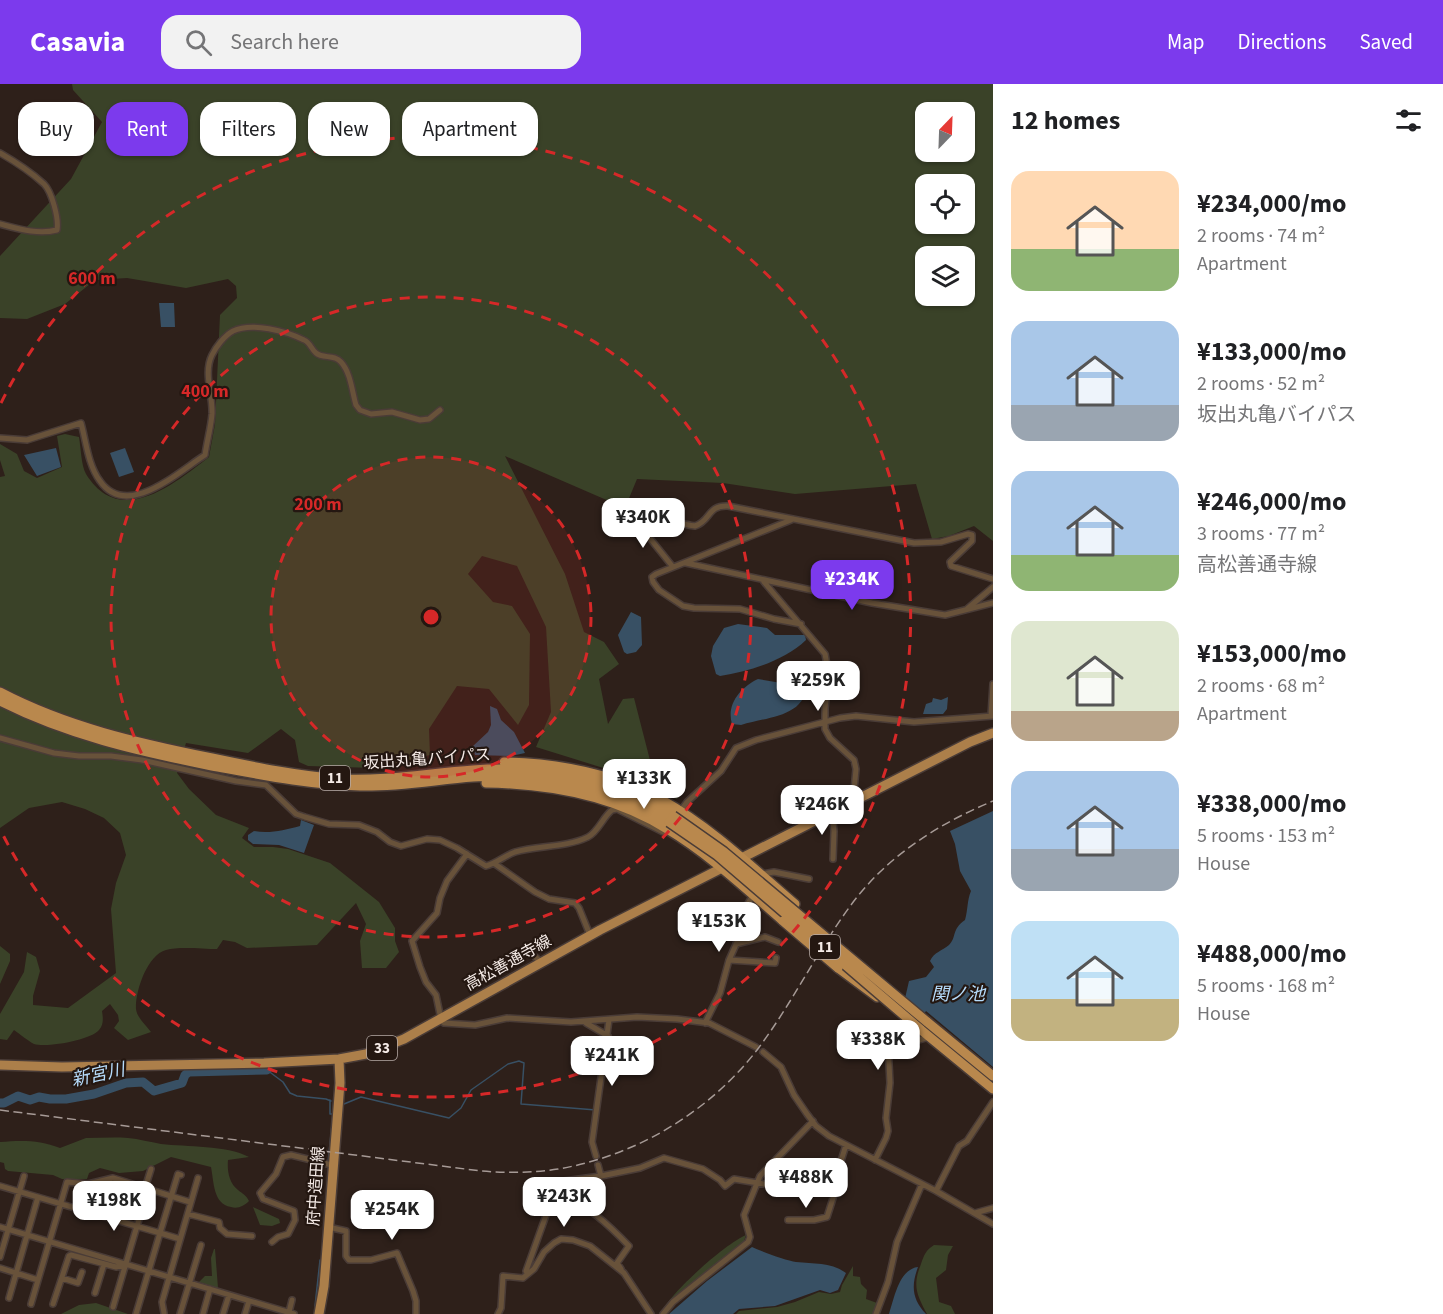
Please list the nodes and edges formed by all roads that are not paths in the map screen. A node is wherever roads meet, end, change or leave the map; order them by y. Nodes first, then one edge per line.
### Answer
1 (0, 153) edge
2 (0, 224) edge
3 (440, 410) dead end
4 (0, 438) edge
5 (792, 519) junction
6 (685, 563) junction
7 (673, 567) junction
8 (993, 579) edge
9 (763, 581) junction
10 (993, 587) edge
11 (993, 603) edge
12 (965, 610) junction
13 (801, 624) junction
14 (993, 684) edge
15 (0, 692) edge
16 (0, 701) edge
17 (992, 716) edge
18 (824, 722) junction
19 (993, 733) edge
20 (0, 738) edge
21 (144, 752) junction
22 (853, 802) junction
23 (832, 813) junction
24 (673, 819) junction
25 (467, 854) junction
26 (833, 859) dead end
27 (495, 864) junction
28 (732, 864) junction
29 (760, 874) junction
30 (809, 879) dead end
31 (753, 895) junction
32 (590, 936) junction
33 (778, 942) dead end
34 (736, 944) junction
35 (526, 949) dead end
36 (776, 957) dead end
37 (729, 960) junction
38 (541, 962) junction
39 (441, 1019) junction
40 (609, 1020) junction
41 (584, 1022) junction
42 (705, 1023) junction
43 (923, 1025) junction
44 (608, 1036) junction
45 (929, 1037) junction
46 (756, 1047) dead end
47 (763, 1052) dead end
48 (339, 1059) junction
49 (0, 1065) edge
50 (993, 1076) edge
51 (993, 1089) edge
52 (993, 1102) edge
53 (813, 1121) junction
54 (846, 1145) junction
55 (596, 1156) dead end
56 (875, 1160) junction
57 (332, 1165) junction
58 (598, 1165) dead end
59 (150, 1169) dead end
60 (181, 1175) dead end
61 (24, 1176) dead end
62 (601, 1176) junction
63 (198, 1178) dead end
64 (835, 1180) junction
65 (758, 1182) junction
66 (922, 1184) junction
67 (0, 1186) edge
68 (146, 1188) junction
69 (936, 1191) junction
70 (20, 1192) junction
71 (558, 1192) junction
72 (827, 1192) junction
73 (834, 1195) junction
74 (171, 1196) junction
75 (38, 1197) junction
76 (190, 1202) junction
77 (60, 1204) junction
78 (993, 1208) edge
79 (975, 1213) junction
80 (188, 1214) junction
81 (788, 1220) dead end
82 (993, 1224) edge
83 (0, 1227) edge
84 (137, 1227) junction
85 (328, 1227) junction
86 (8, 1230) junction
87 (160, 1233) junction
88 (27, 1235) junction
89 (252, 1236) dead end
90 (180, 1239) junction
91 (49, 1242) junction
92 (272, 1242) dead end
93 (201, 1245) dead end
94 (0, 1257) edge
95 (104, 1264) junction
96 (126, 1264) junction
97 (0, 1268) edge
98 (149, 1271) junction
99 (82, 1272) dead end
100 (16, 1273) junction
101 (624, 1273) junction
102 (528, 1274) junction
103 (169, 1277) junction
104 (62, 1278) junction
105 (38, 1280) junction
106 (189, 1283) junction
107 (210, 1289) junction
108 (95, 1293) dead end
109 (229, 1295) junction
110 (9, 1298) dead end
111 (292, 1300) dead end
112 (249, 1301) junction
113 (31, 1304) dead end
114 (53, 1304) dead end
115 (113, 1307) dead end
116 (164, 1313) edge
117 (288, 1313) edge
118 (136, 1314) edge
119 (180, 1314) edge
120 (203, 1314) edge
121 (223, 1314) edge
122 (245, 1314) edge
123 (319, 1314) edge
124 (416, 1314) edge
125 (498, 1314) edge
126 (651, 1314) edge
127 (663, 1314) edge
128 (876, 1314) edge

1 - 2 street
3 - 4 street
5 - 6 street
5 - 7 street
5 - 8 street
6 - 7 street
6 - 9 street
7 - 13 street
9 - 12 street
9 - 13 street
10 - 12 street
11 - 12 street
13 - 18 street
14 - 17 street
15 - 21 highway, 坂出丸亀バイパス / 11
16 - 21 highway, 坂出丸亀バイパス / 11
17 - 18 street
18 - 22 street
18 - 24 street
19 - 22 main road, 高松善通寺線 / 33
20 - 21 street
21 - 24 highway, 坂出丸亀バイパス / 11
21 - 24 highway, 坂出丸亀バイパス / 11
21 - 25 street
22 - 23 main road, 高松善通寺線 / 33
23 - 26 street
23 - 28 main road, 高松善通寺線 / 33
24 - 27 street
24 - 28 highway, 11
24 - 28 highway, 坂出丸亀バイパス / 11, bridge
25 - 27 street
25 - 39 street
27 - 32 street
28 - 29 highway, 11
28 - 31 highway, 11
28 - 32 main road, 高松善通寺線 / 33
28 - 43 highway, 11, bridge
29 - 30 street
29 - 43 highway, 11, bridge
31 - 34 street
31 - 43 highway, 11, bridge
32 - 38 main road, 高松善通寺線 / 33
33 - 34 street
34 - 37 street
35 - 38 street
36 - 37 street
37 - 42 street
38 - 39 main road, 高松善通寺線 / 33
39 - 41 street
39 - 48 main road, 高松善通寺線 / 33
40 - 41 street
40 - 42 street
40 - 44 street
41 - 44 street
42 - 46 street
43 - 45 highway, 11
43 - 50 highway, 11
44 - 55 street
45 - 51 highway, 11
45 - 56 street
47 - 53 street
48 - 49 main road, 高松善通寺線 / 33
48 - 57 main road, 府中造田線
52 - 69 street
53 - 54 street
53 - 65 street
54 - 56 street
54 - 64 street
56 - 66 street
57 - 85 main road, 府中造田線
57 - 92 street
58 - 62 street
59 - 68 street
60 - 74 street
61 - 70 street
62 - 65 street
62 - 71 street
63 - 76 street
64 - 72 street
64 - 73 street
65 - 72 street
65 - 127 street
66 - 69 street
66 - 128 street
67 - 70 street
68 - 74 street
68 - 77 street
68 - 84 street
69 - 79 street
70 - 75 street
70 - 86 street
71 - 101 street
71 - 102 street
72 - 73 street
73 - 81 street
74 - 76 street
74 - 87 street
75 - 77 street
75 - 88 street
76 - 80 street
77 - 84 street
77 - 91 street
78 - 79 street
79 - 82 street
80 - 89 street
80 - 90 street
83 - 86 street
84 - 87 street
84 - 96 street
85 - 123 main road, 府中造田線
85 - 124 street
86 - 88 street
86 - 94 street
87 - 90 street
87 - 98 street
88 - 91 street
88 - 100 street
90 - 103 street
91 - 96 street
91 - 105 street
93 - 106 street
95 - 96 street
95 - 104 street
95 - 108 street
96 - 98 street
96 - 115 street
97 - 100 street
98 - 103 street
98 - 118 street
99 - 104 street
100 - 105 street
100 - 110 street
101 - 102 street
101 - 126 street
102 - 125 street
103 - 106 street
103 - 116 street
104 - 114 street
105 - 113 street
106 - 107 street
106 - 119 street
107 - 109 street
107 - 120 street
109 - 112 street
109 - 121 street
111 - 117 street
112 - 117 street
112 - 122 street

